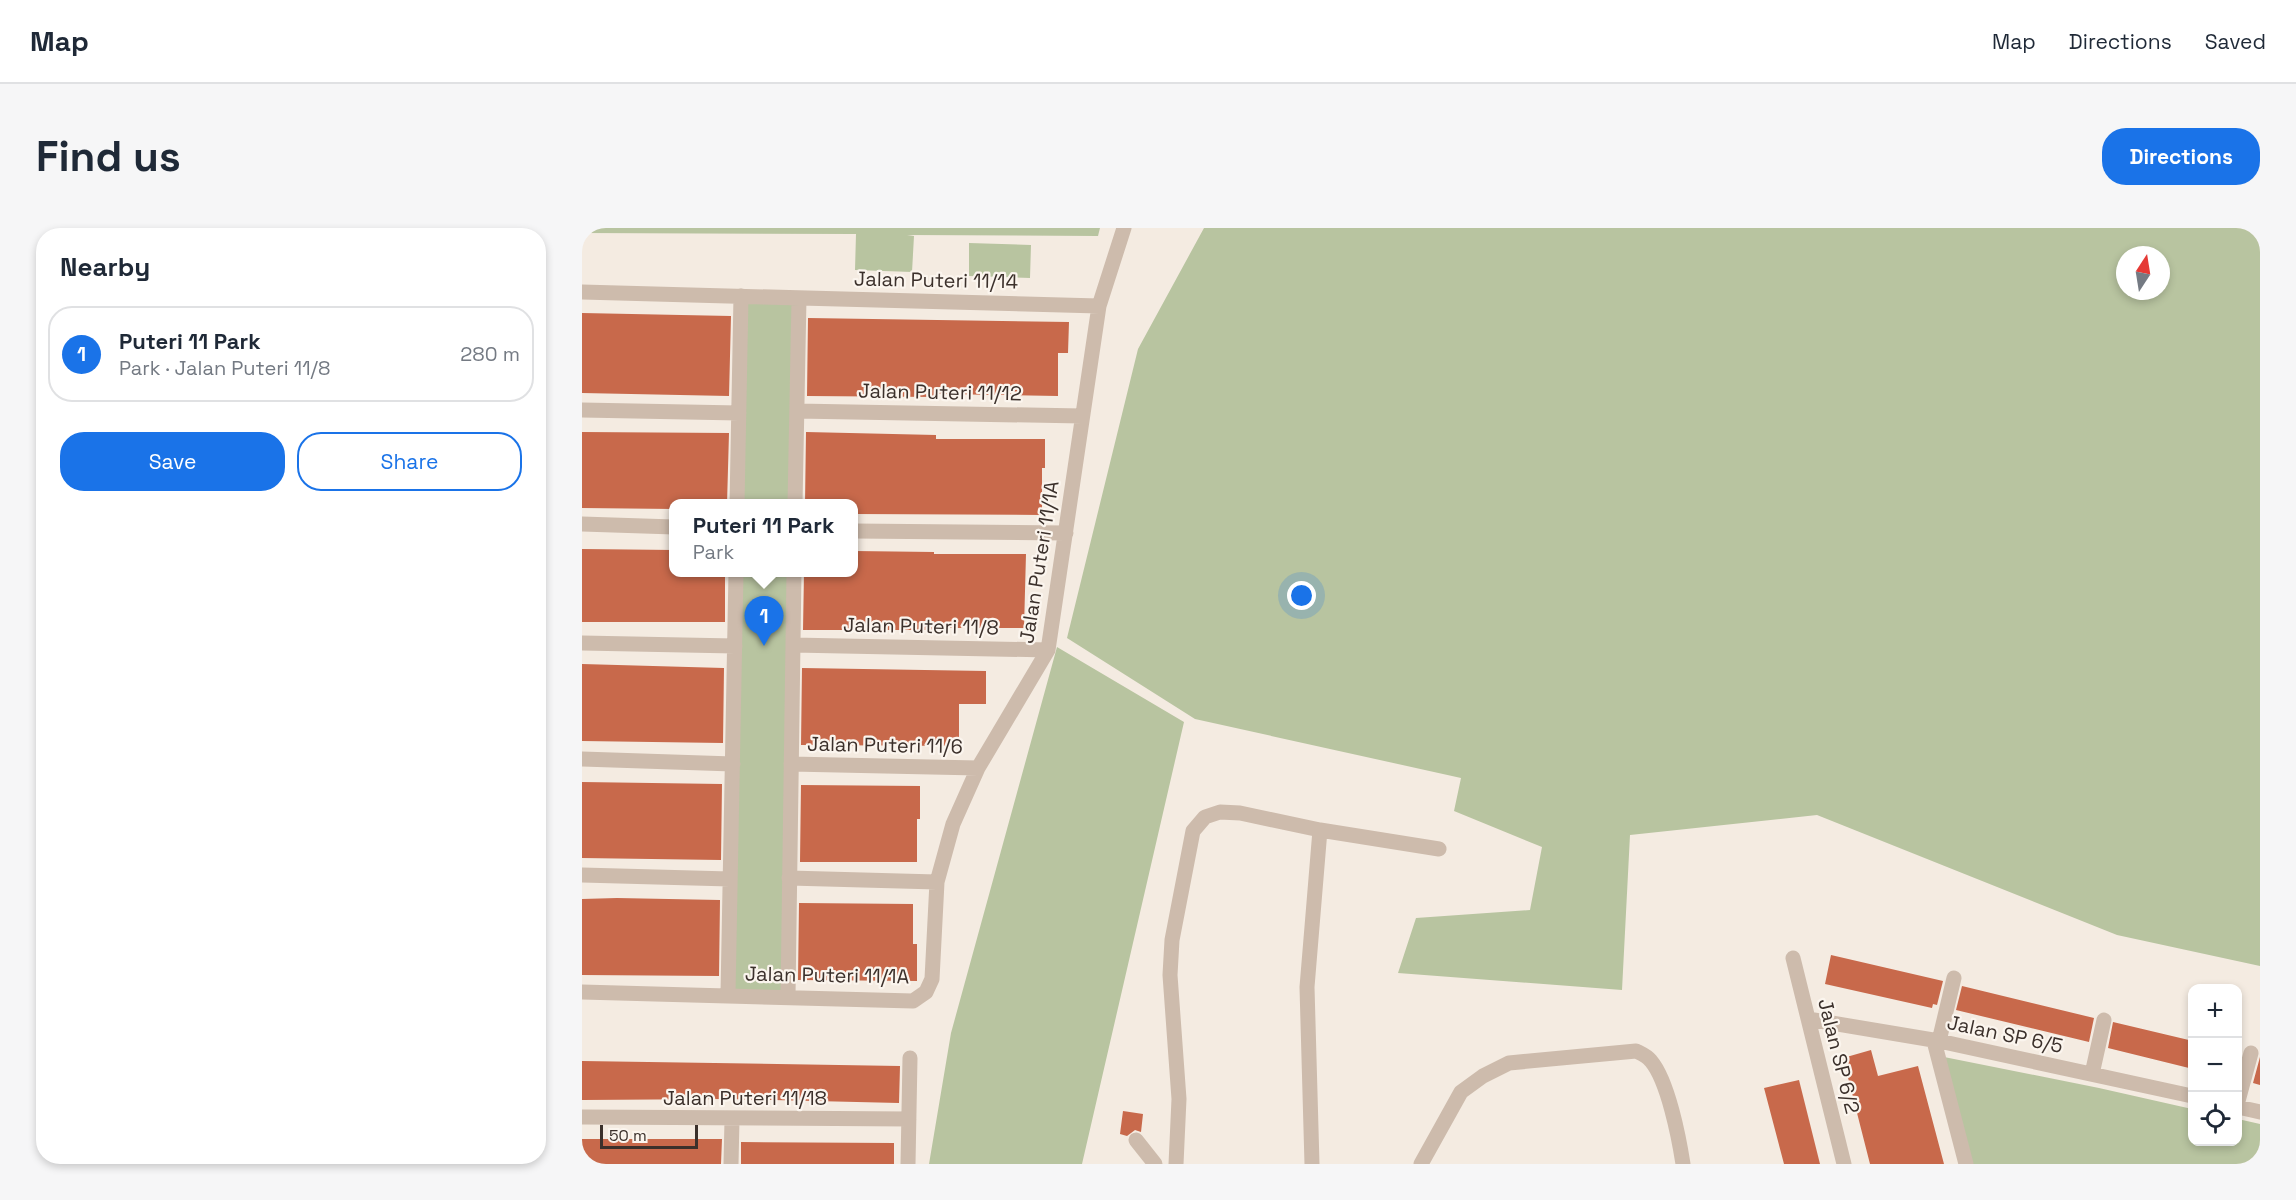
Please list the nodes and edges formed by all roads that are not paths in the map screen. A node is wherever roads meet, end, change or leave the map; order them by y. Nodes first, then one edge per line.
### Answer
1 (1124, 228) edge
2 (582, 292) edge
3 (741, 296) junction
4 (798, 298) junction
5 (1100, 306) junction
6 (582, 410) edge
7 (797, 411) junction
8 (739, 413) junction
9 (1083, 416) junction
10 (737, 499) edge
11 (795, 499) edge
12 (582, 524) edge
13 (669, 526) edge
14 (858, 531) edge
15 (1066, 533) junction
16 (736, 577) edge
17 (794, 577) edge
18 (582, 643) edge
19 (793, 645) junction
20 (735, 646) junction
21 (1048, 650) junction
22 (582, 759) edge
23 (733, 764) junction
24 (791, 764) junction
25 (978, 768) junction
26 (1320, 830) junction
27 (1439, 849) dead end
28 (582, 875) edge
29 (789, 878) junction
30 (730, 879) junction
31 (938, 882) junction
32 (1793, 958) dead end
33 (1954, 978) dead end
34 (582, 992) edge
35 (728, 994) junction
36 (788, 996) junction
37 (1808, 1018) junction
38 (2104, 1020) dead end
39 (1936, 1041) junction
40 (2251, 1053) dead end
41 (910, 1058) dead end
42 (2092, 1074) junction
43 (2240, 1092) edge
44 (2188, 1095) edge
45 (2242, 1108) edge
46 (2260, 1112) edge
47 (582, 1118) edge
48 (909, 1119) junction
49 (732, 1120) junction
50 (1136, 1140) dead end
51 (731, 1164) edge
52 (908, 1164) edge
53 (1155, 1164) edge
54 (1176, 1164) edge
55 (1312, 1164) edge
56 (1421, 1164) edge
57 (1683, 1164) edge
58 (1844, 1164) edge
59 (1966, 1164) edge

1 - 5 street, Jalan Puteri 11/1A
2 - 3 street, Jalan Puteri 11/14
3 - 4 street, Jalan Puteri 11/14
3 - 8 street
4 - 5 street, Jalan Puteri 11/14
4 - 7 street
5 - 9 street, Jalan Puteri 11/1A
6 - 8 street
7 - 9 street, Jalan Puteri 11/12
7 - 11 street
8 - 10 street
9 - 15 street, Jalan Puteri 11/1A
12 - 13 street
14 - 15 street
15 - 21 street, Jalan Puteri 11/1A
16 - 20 street
17 - 19 street
18 - 20 street
19 - 21 street, Jalan Puteri 11/8
19 - 24 street
20 - 23 street
21 - 25 street, Jalan Puteri 11/1A
22 - 23 street
23 - 30 street
24 - 25 street, Jalan Puteri 11/6
24 - 29 street
25 - 31 street, Jalan Puteri 11/1A
26 - 27 street
26 - 54 street
26 - 55 street
28 - 30 street
29 - 31 street
29 - 36 street
30 - 35 street
31 - 36 street, Jalan Puteri 11/1A
32 - 37 street, Jalan SP 6/2
33 - 39 street
34 - 35 street, Jalan Puteri 11/1A
35 - 36 street, Jalan Puteri 11/1A
37 - 39 street, Jalan SP 6/5
37 - 58 street, Jalan SP 6/2
38 - 42 street
39 - 42 street, Jalan SP 6/5
39 - 59 street
40 - 43 street
41 - 48 street
42 - 44 street, Jalan SP 6/5
45 - 46 street
47 - 49 street, Jalan Puteri 11/18
48 - 49 street, Jalan Puteri 11/18
48 - 52 street
49 - 51 street
50 - 53 street
56 - 57 street

